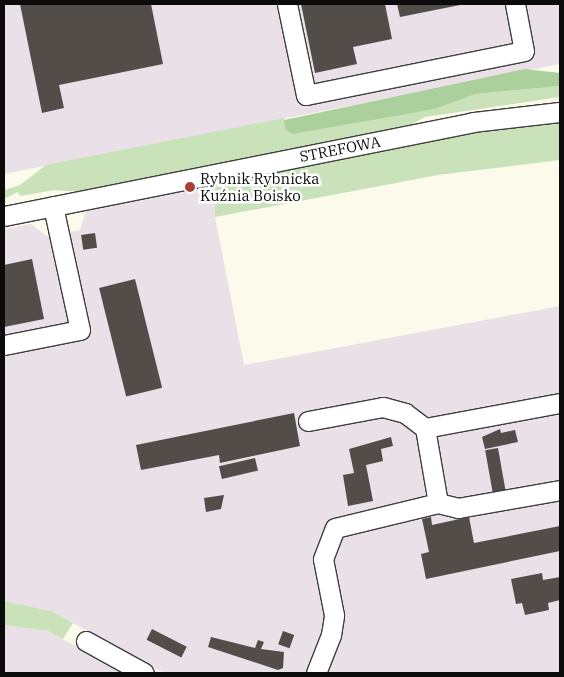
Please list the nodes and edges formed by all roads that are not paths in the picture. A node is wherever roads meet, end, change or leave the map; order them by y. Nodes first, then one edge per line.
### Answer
1 (287, 4) edge
2 (515, 4) edge
3 (560, 112) edge
4 (53, 206) junction
5 (4, 216) edge
6 (4, 345) edge
7 (560, 403) edge
8 (308, 421) dead end
9 (425, 428) junction
10 (560, 490) edge
11 (438, 503) junction
12 (86, 641) dead end
13 (144, 673) edge
14 (316, 673) edge

1 - 2 street
3 - 4 street, STREFOWA
4 - 5 street, STREFOWA
4 - 6 street
7 - 9 street
8 - 9 street
9 - 11 street
10 - 11 street
11 - 14 street
12 - 13 street

